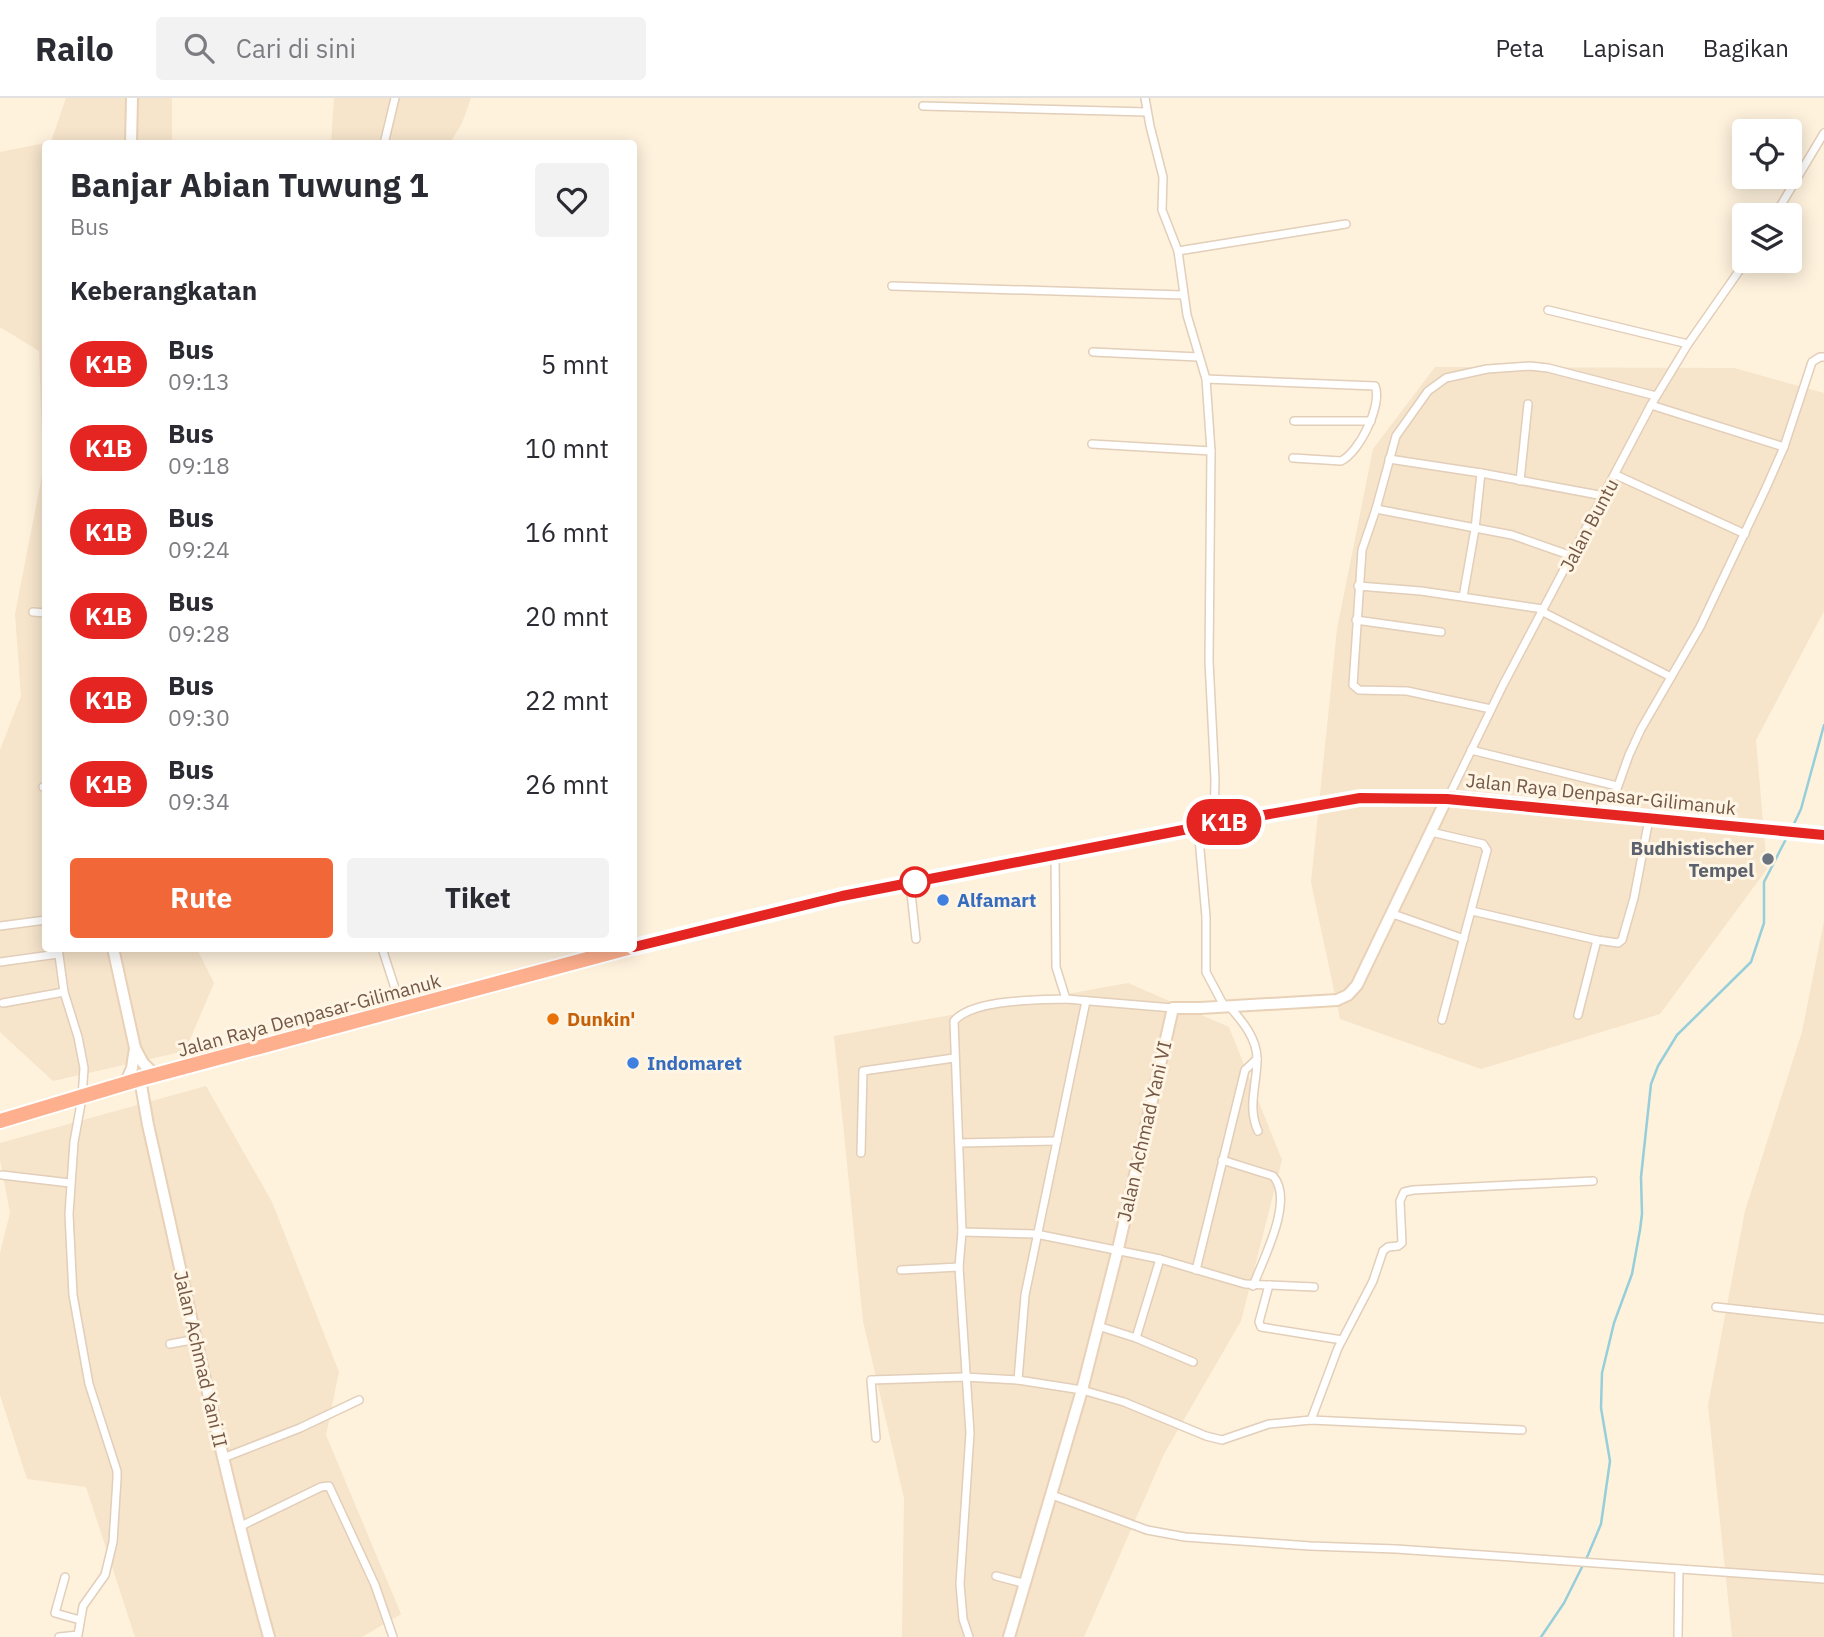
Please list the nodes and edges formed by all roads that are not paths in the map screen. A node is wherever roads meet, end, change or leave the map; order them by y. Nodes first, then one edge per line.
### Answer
1 (132, 98) edge
2 (395, 98) edge
3 (1145, 98) edge
4 (923, 106) dead end
5 (1147, 112) junction
6 (1824, 133) edge
7 (131, 140) edge
8 (385, 140) edge
9 (1782, 203) edge
10 (1346, 224) dead end
11 (1178, 251) junction
12 (1738, 273) edge
13 (892, 286) dead end
14 (1183, 295) junction
15 (1548, 310) dead end
16 (1688, 344) junction
17 (1093, 352) dead end
18 (1198, 357) junction
19 (1824, 357) edge
20 (1206, 379) junction
21 (1656, 396) junction
22 (1528, 404) dead end
23 (1650, 405) junction
24 (1294, 421) dead end
25 (1371, 421) junction
26 (1093, 444) dead end
27 (1784, 447) junction
28 (1211, 451) junction
29 (1293, 458) dead end
30 (1389, 459) junction
31 (1481, 473) junction
32 (1615, 475) junction
33 (1520, 481) junction
34 (1604, 496) junction
35 (1376, 509) junction
36 (1475, 529) junction
37 (1745, 534) junction
38 (1572, 556) junction
39 (1358, 586) junction
40 (1463, 597) junction
41 (1542, 610) junction
42 (33, 612) dead end
43 (42, 613) edge
44 (1356, 620) junction
45 (1441, 632) dead end
46 (1671, 677) junction
47 (1491, 709) junction
48 (1471, 750) junction
49 (1617, 786) junction
50 (1447, 799) junction
51 (1608, 815) junction
52 (1649, 819) junction
53 (1214, 824) junction
54 (1198, 827) junction
55 (1431, 832) junction
56 (1824, 835) edge
57 (1055, 855) junction
58 (909, 883) junction
59 (1472, 911) junction
60 (1392, 914) junction
61 (42, 921) edge
62 (0, 926) edge
63 (916, 939) dead end
64 (1464, 939) junction
65 (1597, 940) junction
66 (637, 946) edge
67 (53, 952) edge
68 (58, 952) edge
69 (114, 952) edge
70 (383, 952) edge
71 (613, 952) edge
72 (0, 962) edge
73 (64, 992) junction
74 (1066, 999) junction
75 (1086, 1001) junction
76 (3, 1003) dead end
77 (1173, 1007) junction
78 (1222, 1007) junction
79 (402, 1010) junction
80 (1578, 1014) dead end
81 (1442, 1020) dead end
82 (135, 1048) junction
83 (954, 1058) junction
84 (1253, 1061) junction
85 (155, 1075) junction
86 (140, 1079) junction
87 (125, 1084) junction
88 (82, 1098) junction
89 (0, 1121) edge
90 (1258, 1130) dead end
91 (1057, 1141) junction
92 (960, 1143) junction
93 (861, 1153) dead end
94 (1222, 1160) junction
95 (2, 1175) dead end
96 (1593, 1181) dead end
97 (70, 1183) junction
98 (962, 1232) junction
99 (1036, 1234) junction
100 (1118, 1250) junction
101 (1160, 1259) junction
102 (959, 1267) junction
103 (901, 1270) dead end
104 (1196, 1270) junction
105 (1269, 1285) junction
106 (1253, 1286) junction
107 (1314, 1287) dead end
108 (1716, 1307) dead end
109 (1824, 1319) edge
110 (1098, 1326) junction
111 (1136, 1338) junction
112 (197, 1339) junction
113 (1342, 1340) junction
114 (170, 1344) dead end
115 (1193, 1362) dead end
116 (964, 1377) junction
117 (1018, 1380) junction
118 (1082, 1390) junction
119 (359, 1399) dead end
120 (1311, 1420) junction
121 (1522, 1430) dead end
122 (876, 1438) dead end
123 (223, 1458) junction
124 (1052, 1495) junction
125 (238, 1527) junction
126 (1679, 1569) junction
127 (996, 1576) dead end
128 (65, 1577) dead end
129 (1824, 1579) edge
130 (1026, 1584) junction
131 (79, 1620) junction
132 (59, 1637) edge
133 (269, 1637) edge
134 (393, 1637) edge
135 (969, 1637) edge
136 (1009, 1637) edge
137 (1678, 1637) edge

1 - 7 street
2 - 8 street
3 - 5 street
4 - 5 street
5 - 11 street
6 - 9 street
10 - 11 street
11 - 14 street
12 - 16 street, Jalan Buntu
13 - 14 street
14 - 18 street
15 - 16 street
16 - 21 street, Jalan Buntu
17 - 18 street
18 - 20 street
19 - 27 street
20 - 25 street
20 - 28 street
21 - 23 street, Jalan Buntu
21 - 30 street
22 - 33 street
23 - 27 street
23 - 32 street, Jalan Buntu
24 - 25 street
25 - 29 street
26 - 28 street
27 - 37 street
28 - 53 street
30 - 31 street
30 - 35 street
31 - 33 street
31 - 36 street
32 - 34 street, Jalan Buntu
32 - 37 street
33 - 34 street
34 - 38 street, Jalan Buntu
35 - 36 street
35 - 39 street
36 - 38 street
36 - 40 street
37 - 46 street
38 - 41 street, Jalan Buntu
39 - 40 street
39 - 44 street
40 - 41 street
41 - 46 street
41 - 47 street, Jalan Buntu
42 - 43 street
44 - 45 street
44 - 47 street
46 - 49 street
47 - 48 street, Jalan Buntu
48 - 49 street
48 - 50 street, Jalan Buntu
49 - 51 street
50 - 51 highway, Jalan Raya Denpasar-Gilimanuk
50 - 53 highway, Jalan Raya Denpasar-Gilimanuk
50 - 55 street
51 - 52 highway, Jalan Raya Denpasar-Gilimanuk
52 - 56 highway, Jalan Raya Denpasar-Gilimanuk
52 - 65 street
53 - 54 highway, Jalan Raya Denpasar-Gilimanuk
54 - 57 highway, Jalan Raya Denpasar-Gilimanuk
54 - 78 street
55 - 59 street
55 - 60 street
57 - 58 highway, Jalan Raya Denpasar-Gilimanuk
57 - 74 street
58 - 63 street
58 - 66 highway, Jalan Raya Denpasar-Gilimanuk
59 - 64 street
59 - 65 street
60 - 64 street
60 - 78 street
61 - 62 street
64 - 81 street
65 - 80 street
67 - 72 street
68 - 73 street
69 - 82 street
70 - 79 street
71 - 79 highway, Jalan Raya Denpasar-Gilimanuk
73 - 76 street
73 - 88 street
74 - 75 street
74 - 83 street
75 - 77 street
75 - 91 street
77 - 78 street
77 - 100 street, Jalan Achmad Yani VI
78 - 84 street
79 - 85 highway, Jalan Raya Denpasar-Gilimanuk
82 - 85 street
82 - 87 street
83 - 92 street
83 - 93 street
84 - 90 street
84 - 94 street
85 - 86 highway, Jalan Raya Denpasar-Gilimanuk
86 - 87 highway, Jalan Raya Denpasar-Gilimanuk
86 - 112 street, Jalan Achmad Yani II
87 - 88 highway, Jalan Raya Denpasar-Gilimanuk
88 - 89 highway, Jalan Raya Denpasar-Gilimanuk
88 - 97 street
91 - 92 street
91 - 99 street
92 - 98 street
94 - 104 street
94 - 106 street
95 - 97 street
96 - 113 street
97 - 131 street
98 - 99 street
98 - 102 street
99 - 100 street
99 - 117 street
100 - 101 street
100 - 110 street, Jalan Achmad Yani VI
101 - 104 street
101 - 111 street
102 - 103 street
102 - 116 street
104 - 106 street
105 - 106 street
105 - 107 street
105 - 113 street
108 - 109 street
110 - 111 street
110 - 118 street, Jalan Achmad Yani VI
111 - 115 street
112 - 114 street
112 - 123 street, Jalan Achmad Yani II
113 - 120 street
116 - 117 street
116 - 122 street
116 - 135 street
117 - 118 street
118 - 120 street
118 - 124 street, Jalan Achmad Yani VI
119 - 123 street
120 - 121 street
123 - 125 street, Jalan Achmad Yani II
124 - 126 street
124 - 130 street, Jalan Achmad Yani VI
125 - 133 street, Jalan Achmad Yani II
125 - 134 street
126 - 129 street
126 - 137 street
127 - 130 street
128 - 131 street
130 - 136 street, Jalan Achmad Yani VI
131 - 132 street

